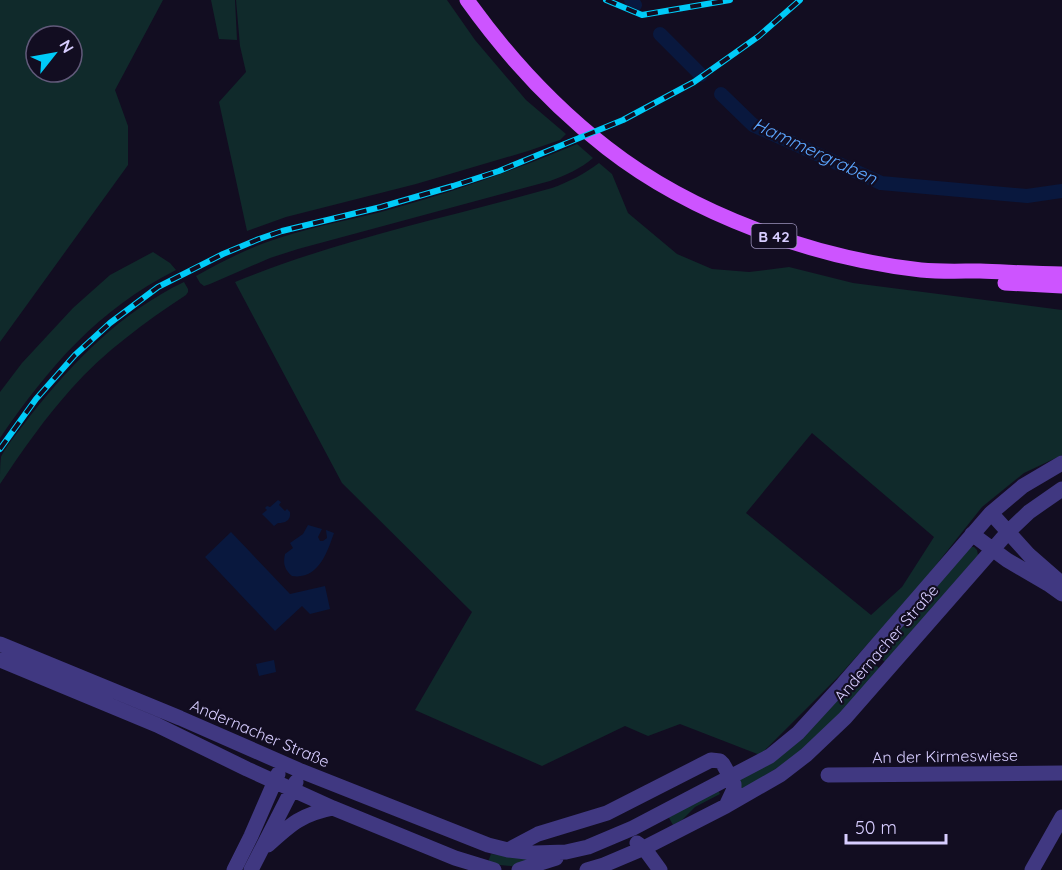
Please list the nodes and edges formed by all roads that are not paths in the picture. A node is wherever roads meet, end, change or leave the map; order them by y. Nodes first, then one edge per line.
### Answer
1 (467, 0) edge
2 (944, 272) junction
3 (1062, 274) edge
4 (1062, 286) edge
5 (1062, 463) edge
6 (1062, 489) edge
7 (991, 513) junction
8 (1008, 532) junction
9 (972, 534) junction
10 (991, 549) junction
11 (1062, 583) edge
12 (1062, 594) edge
13 (0, 644) edge
14 (0, 660) edge
15 (283, 763) junction
16 (301, 771) junction
17 (1062, 773) edge
18 (828, 775) dead end
19 (731, 778) junction
20 (275, 782) junction
21 (292, 789) junction
22 (726, 806) junction
23 (333, 808) junction
24 (1062, 817) edge
25 (618, 836) junction
26 (644, 848) junction
27 (508, 850) junction
28 (566, 852) junction
29 (260, 853) junction
30 (595, 869) edge
31 (234, 870) edge
32 (250, 870) edge
33 (494, 870) edge
34 (519, 870) edge
35 (660, 870) edge
36 (1032, 870) edge

1 - 2 main road, B 42
2 - 3 main road, B 42
2 - 4 main road, B 42
5 - 7 street, Andernacher Straße
6 - 8 street, Andernacher Straße
7 - 8 street
7 - 9 street, Andernacher Straße
8 - 10 street, Andernacher Straße
8 - 11 street
9 - 10 street
9 - 19 street, Andernacher Straße
10 - 12 street
10 - 22 street, Andernacher Straße
13 - 15 street, Andernacher Straße
14 - 20 street, Andernacher Straße
15 - 16 street, Andernacher Straße
15 - 20 street
16 - 21 street
16 - 27 street, Andernacher Straße
17 - 18 street, An der Kirmeswiese
19 - 22 street
19 - 25 street, Andernacher Straße
19 - 27 street
20 - 21 street, Andernacher Straße
20 - 31 street
21 - 23 street, Andernacher Straße
21 - 29 street
22 - 26 street, Andernacher Straße
23 - 29 street
23 - 33 street, Andernacher Straße
24 - 36 street
25 - 26 street
25 - 28 street, Andernacher Straße
26 - 30 street, Andernacher Straße
26 - 35 street
27 - 28 street, Andernacher Straße
28 - 34 street
29 - 32 street

